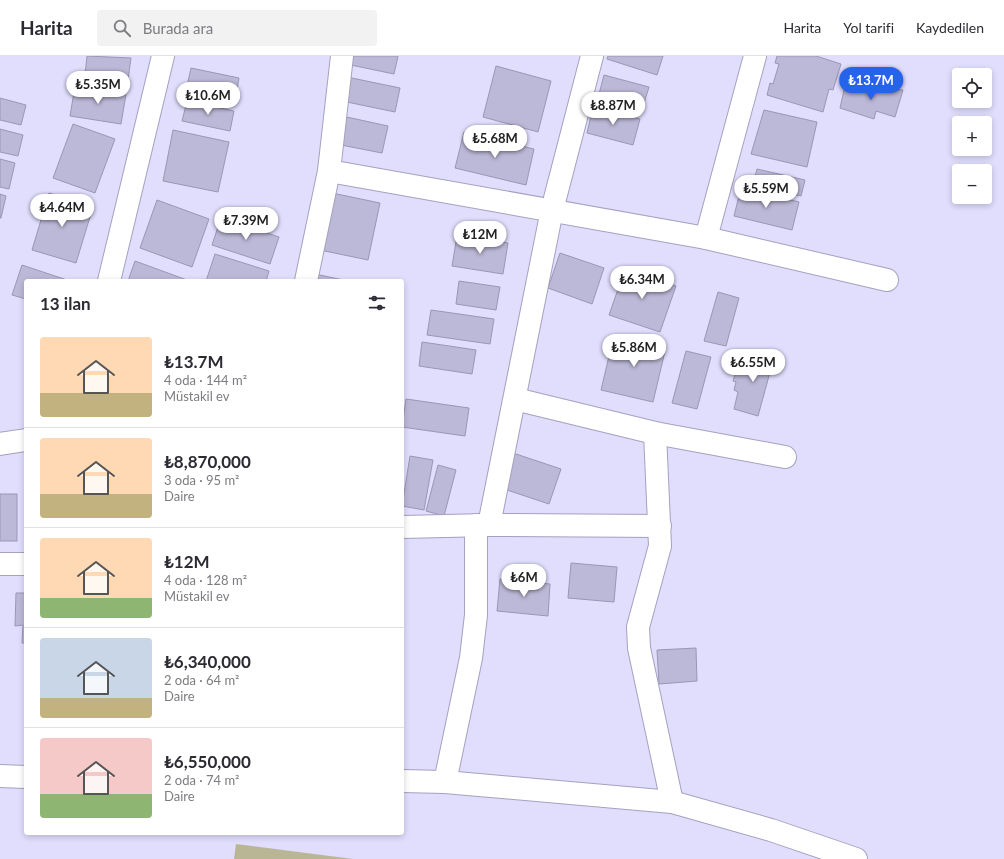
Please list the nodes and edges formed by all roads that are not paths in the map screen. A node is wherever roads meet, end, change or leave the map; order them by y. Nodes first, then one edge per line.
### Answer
1 (164, 56) edge
2 (342, 56) edge
3 (592, 56) edge
4 (755, 56) edge
5 (329, 171) junction
6 (552, 210) junction
7 (706, 238) junction
8 (109, 279) edge
9 (306, 279) edge
10 (887, 280) dead end
11 (515, 399) junction
12 (655, 433) junction
13 (24, 440) edge
14 (0, 444) edge
15 (785, 457) dead end
16 (483, 525) junction
17 (660, 526) junction
18 (404, 527) edge
19 (0, 564) edge
20 (24, 564) edge
21 (0, 776) edge
22 (24, 776) edge
23 (404, 782) edge
24 (445, 782) junction
25 (672, 802) junction
26 (856, 859) edge

1 - 8 street
2 - 5 street
3 - 6 street
4 - 7 street
5 - 6 street
5 - 9 street
6 - 7 street
6 - 11 street
7 - 10 street
11 - 12 street
11 - 16 street
12 - 15 street
12 - 17 street
13 - 14 street
16 - 17 street
16 - 18 street
16 - 24 street
17 - 25 street
19 - 20 street
21 - 22 street
23 - 24 street
24 - 25 street
25 - 26 street

